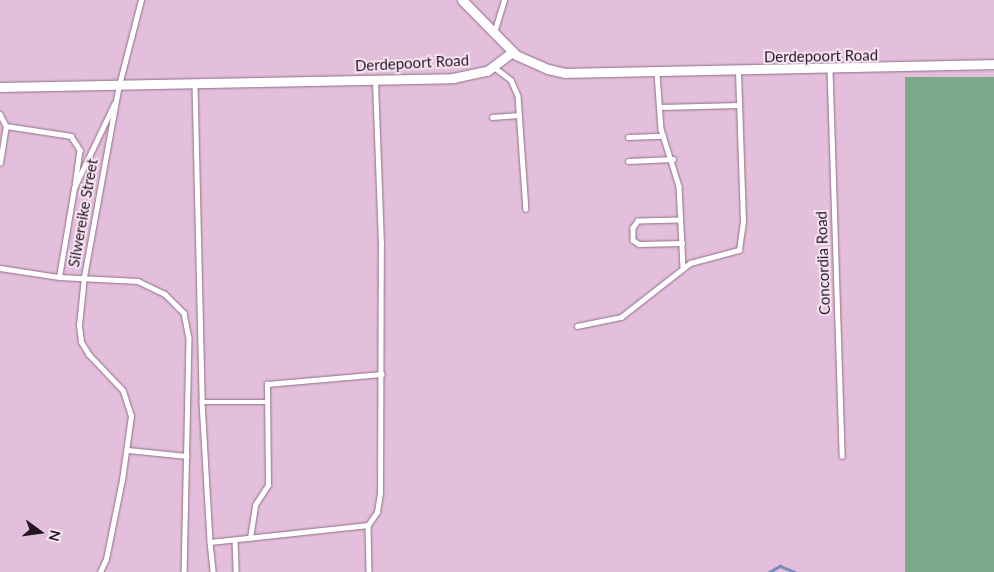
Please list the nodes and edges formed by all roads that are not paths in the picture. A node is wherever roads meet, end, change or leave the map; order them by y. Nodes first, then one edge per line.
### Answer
1 (141, 0) edge
2 (462, 0) edge
3 (504, 0) edge
4 (493, 35) junction
5 (512, 52) junction
6 (994, 64) edge
7 (494, 67) junction
8 (830, 69) junction
9 (738, 71) junction
10 (658, 73) junction
11 (375, 80) junction
12 (195, 84) junction
13 (119, 86) junction
14 (0, 87) edge
15 (116, 100) junction
16 (739, 105) junction
17 (660, 107) junction
18 (0, 114) edge
19 (519, 115) junction
20 (492, 117) dead end
21 (6, 126) junction
22 (663, 136) junction
23 (628, 137) dead end
24 (673, 159) junction
25 (628, 161) dead end
26 (0, 163) edge
27 (74, 188) junction
28 (526, 209) dead end
29 (680, 220) junction
30 (682, 243) junction
31 (0, 268) edge
32 (683, 268) junction
33 (58, 277) junction
34 (84, 277) junction
35 (577, 326) dead end
36 (382, 374) junction
37 (202, 402) junction
38 (264, 402) junction
39 (128, 450) junction
40 (187, 456) junction
41 (842, 456) dead end
42 (368, 525) junction
43 (250, 538) junction
44 (235, 540) junction
45 (210, 542) junction
46 (100, 572) edge
47 (184, 572) edge
48 (213, 572) edge
49 (236, 572) edge
50 (369, 572) edge

1 - 13 lane, Silwereike Street
2 - 4 street
3 - 4 lane
4 - 5 street
5 - 7 street, Derdepoort Road
5 - 10 street, Derdepoort Road
6 - 8 street, Derdepoort Road
7 - 11 street, Derdepoort Road
7 - 19 lane
8 - 9 street, Derdepoort Road
8 - 41 lane, Concordia Road
9 - 10 street, Derdepoort Road
9 - 16 lane
10 - 17 lane
11 - 12 street, Derdepoort Road
11 - 36 lane
12 - 13 street, Derdepoort Road
12 - 37 lane
13 - 14 street, Derdepoort Road
13 - 15 lane, Silwereike Street
15 - 27 lane
15 - 34 lane, Silwereike Street
16 - 17 lane
16 - 32 lane
17 - 22 lane
18 - 21 lane
19 - 20 lane
19 - 28 lane
21 - 26 lane
21 - 27 lane
22 - 23 lane
22 - 24 lane
24 - 25 lane
24 - 29 lane
27 - 33 lane
29 - 30 lane
29 - 30 lane
30 - 32 lane
31 - 33 lane
32 - 35 lane
33 - 34 lane
34 - 39 lane, Silwereike Street
34 - 40 lane
36 - 38 lane
36 - 42 lane
37 - 38 lane
37 - 45 lane
38 - 43 lane
39 - 40 lane
39 - 46 lane
40 - 47 lane
42 - 43 lane
42 - 50 lane
43 - 44 lane
44 - 45 lane
44 - 49 lane
45 - 48 lane

